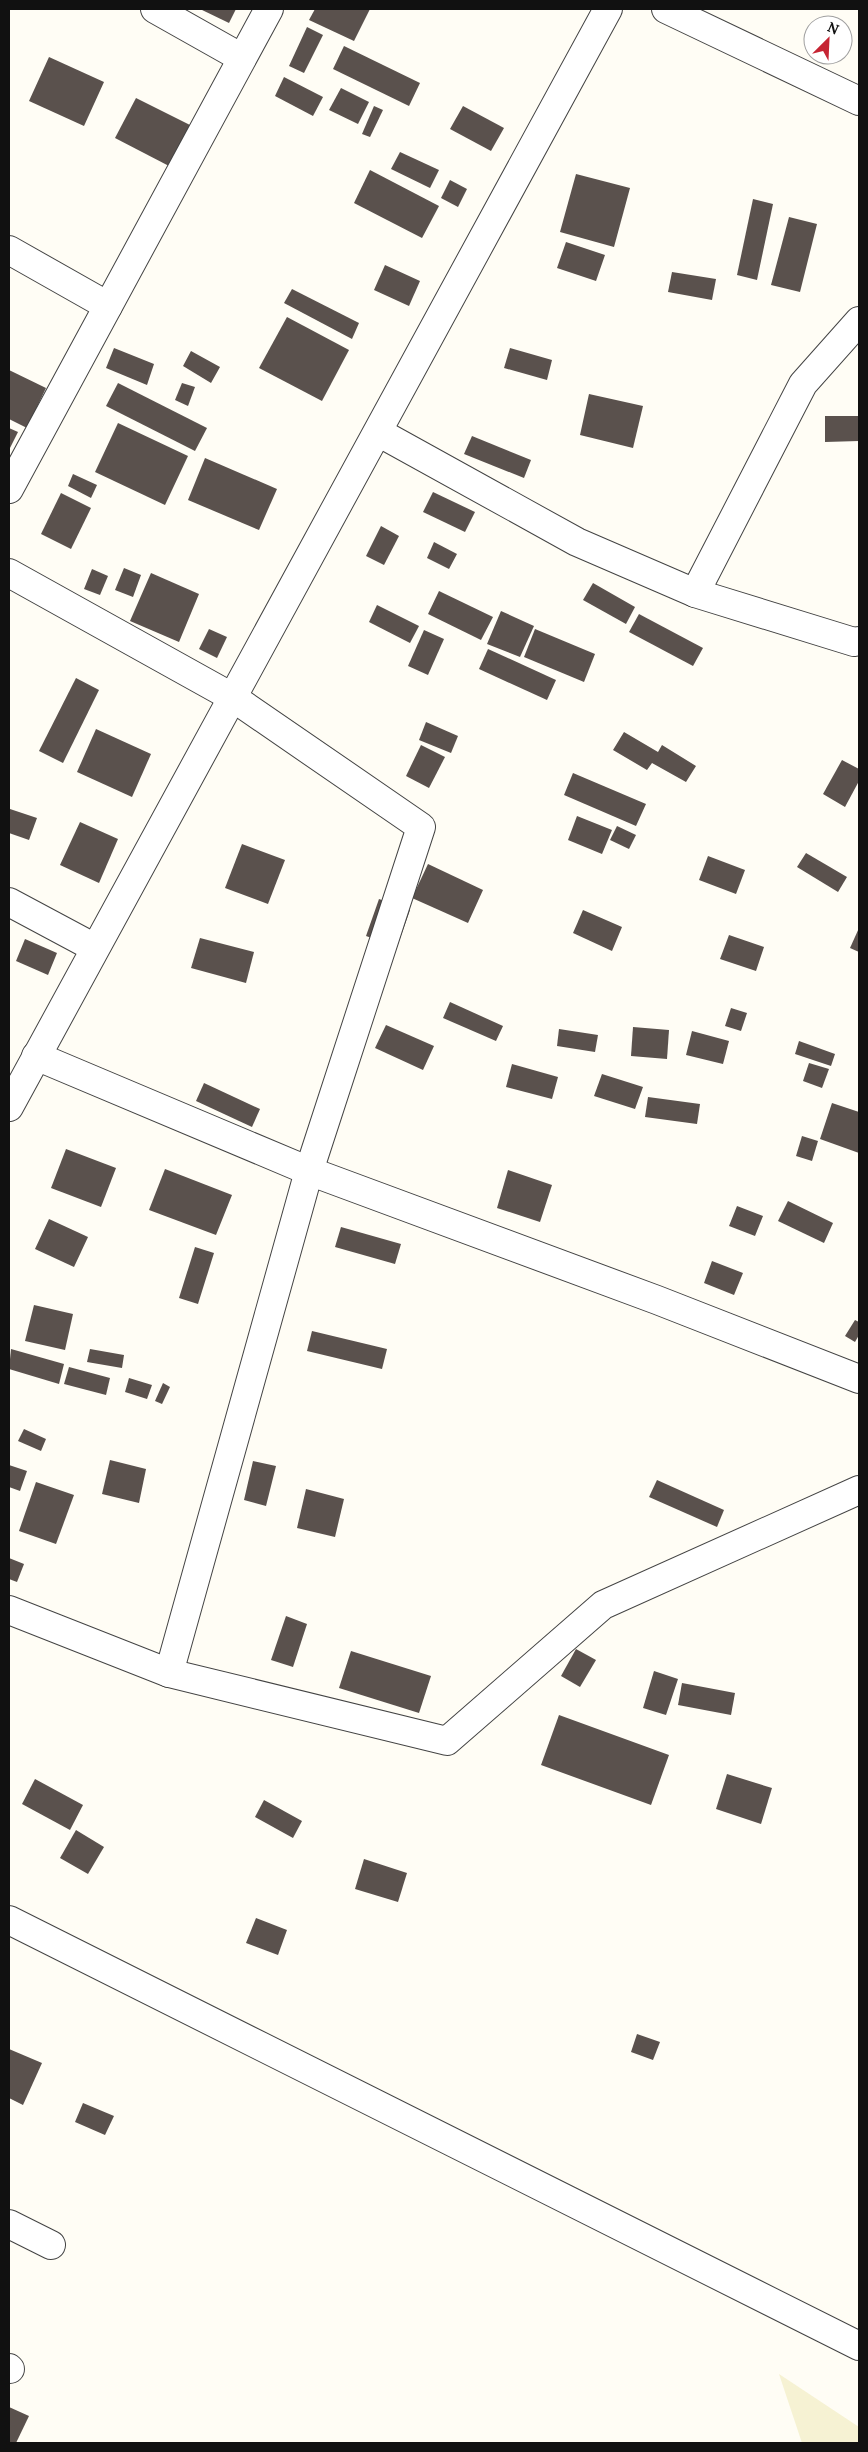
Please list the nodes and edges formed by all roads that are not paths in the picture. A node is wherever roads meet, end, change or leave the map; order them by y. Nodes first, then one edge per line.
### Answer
1 (155, 9) edge
2 (269, 9) edge
3 (608, 9) edge
4 (666, 9) edge
5 (242, 58) junction
6 (859, 100) edge
7 (9, 250) edge
8 (108, 306) junction
9 (859, 321) edge
10 (378, 432) junction
11 (9, 489) edge
12 (9, 573) edge
13 (695, 593) junction
14 (859, 641) edge
15 (232, 697) junction
16 (9, 902) edge
17 (95, 948) junction
18 (36, 1056) junction
19 (9, 1107) edge
20 (309, 1171) junction
21 (859, 1379) edge
22 (859, 1490) edge
23 (9, 1610) edge
24 (169, 1674) junction
25 (9, 1920) edge
26 (9, 2224) edge
27 (51, 2246) dead end
28 (859, 2346) edge

1 - 5 street
2 - 5 street
3 - 10 street
4 - 6 street
5 - 8 street
7 - 8 street
8 - 11 street
9 - 13 street
10 - 13 street
10 - 15 street
12 - 15 street
13 - 14 street
15 - 17 street
15 - 20 street
16 - 17 street
17 - 18 street
18 - 19 street
18 - 20 street
20 - 21 street
20 - 24 street
22 - 24 street
23 - 24 street
25 - 28 street
26 - 27 street

